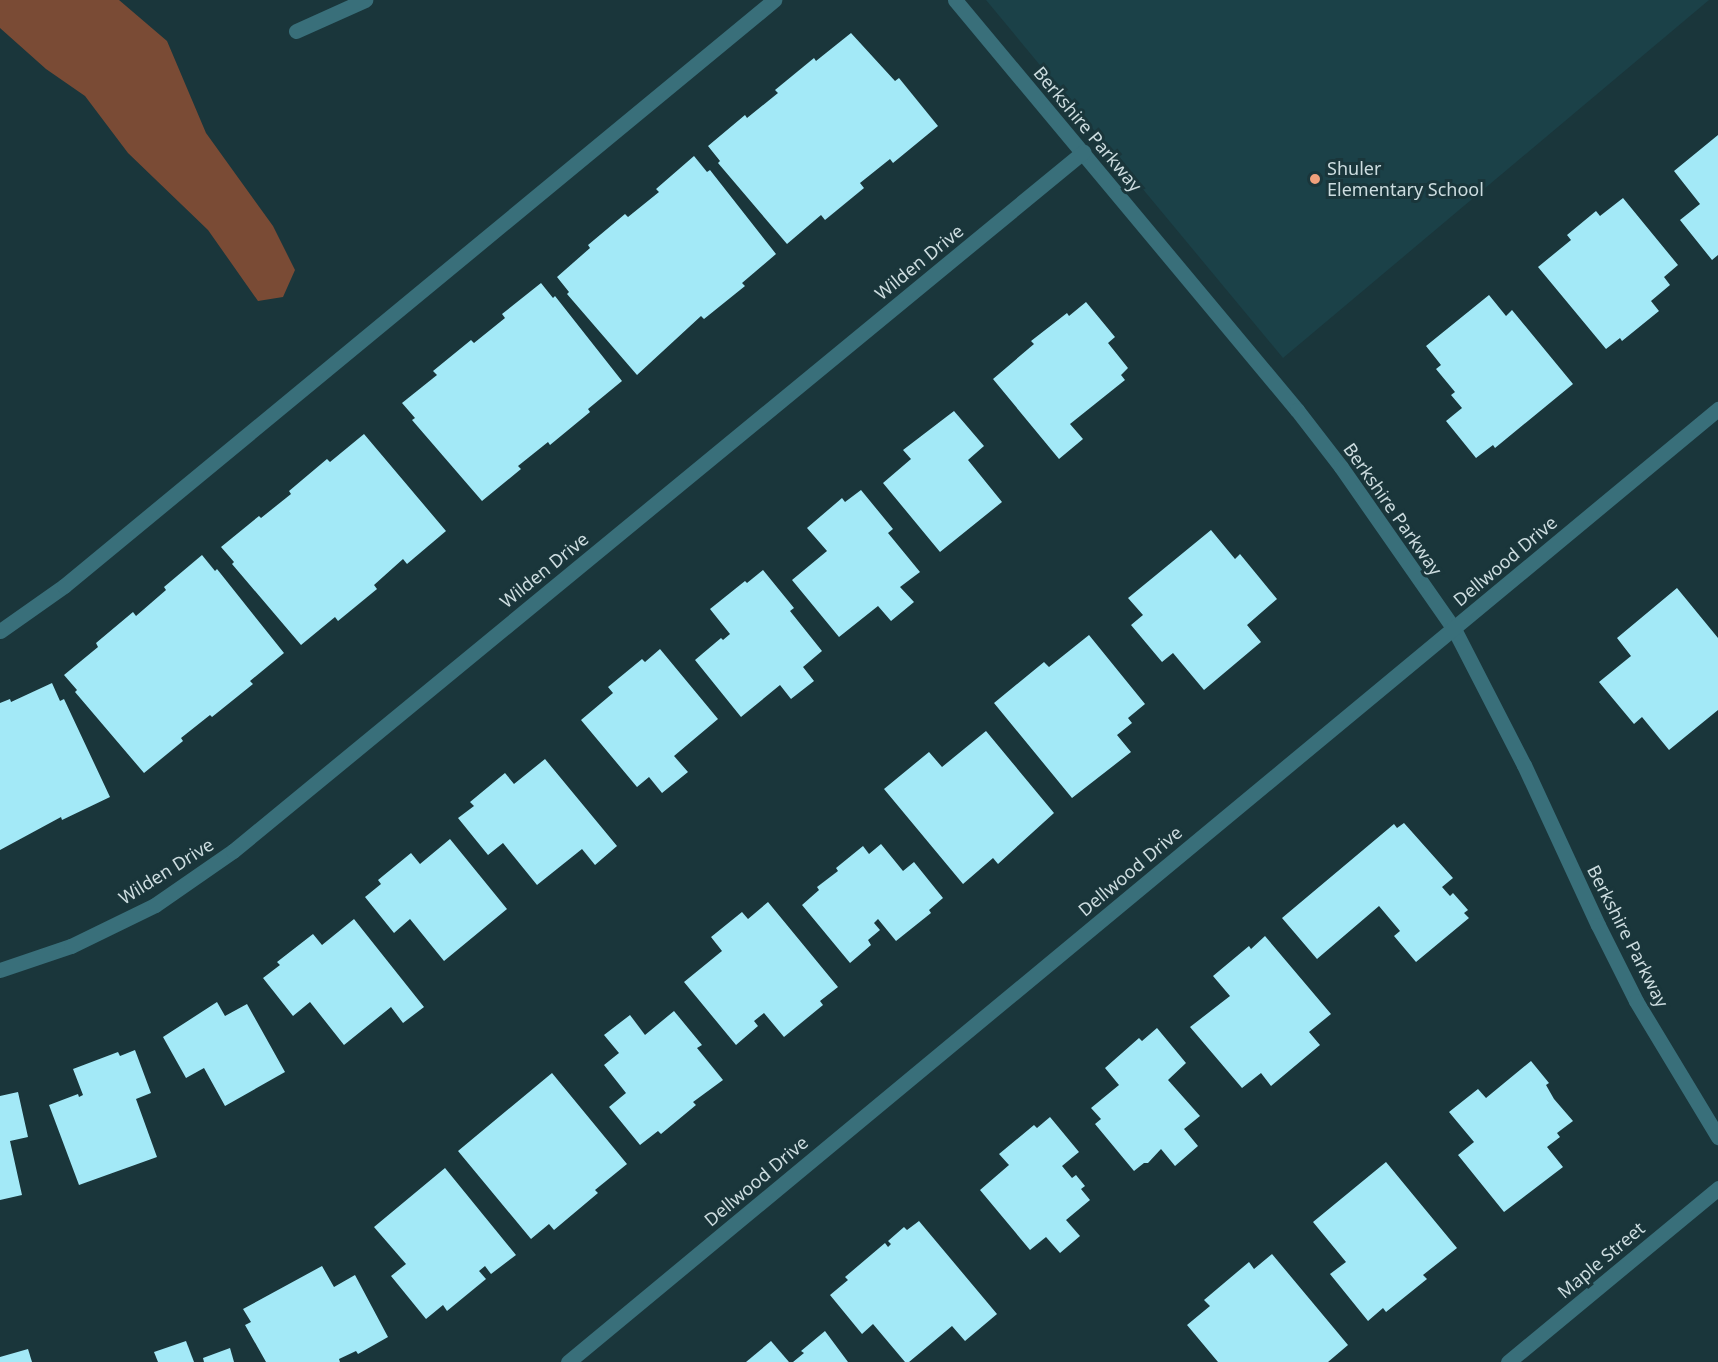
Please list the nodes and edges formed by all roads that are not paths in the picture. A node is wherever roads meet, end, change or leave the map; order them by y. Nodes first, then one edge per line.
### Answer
1 (365, 0) edge
2 (774, 0) edge
3 (955, 0) edge
4 (296, 31) dead end
5 (1083, 152) junction
6 (1718, 409) edge
7 (1454, 629) junction
8 (0, 632) edge
9 (0, 970) edge
10 (1718, 1137) edge
11 (1718, 1188) edge
12 (568, 1362) edge
13 (1508, 1362) edge

1 - 4 street
2 - 8 street
3 - 5 street, Berkshire Parkway
5 - 7 street, Berkshire Parkway
5 - 9 street, Wilden Drive
6 - 7 street, Dellwood Drive
7 - 10 street, Berkshire Parkway
7 - 12 street, Dellwood Drive
11 - 13 street, Maple Street

